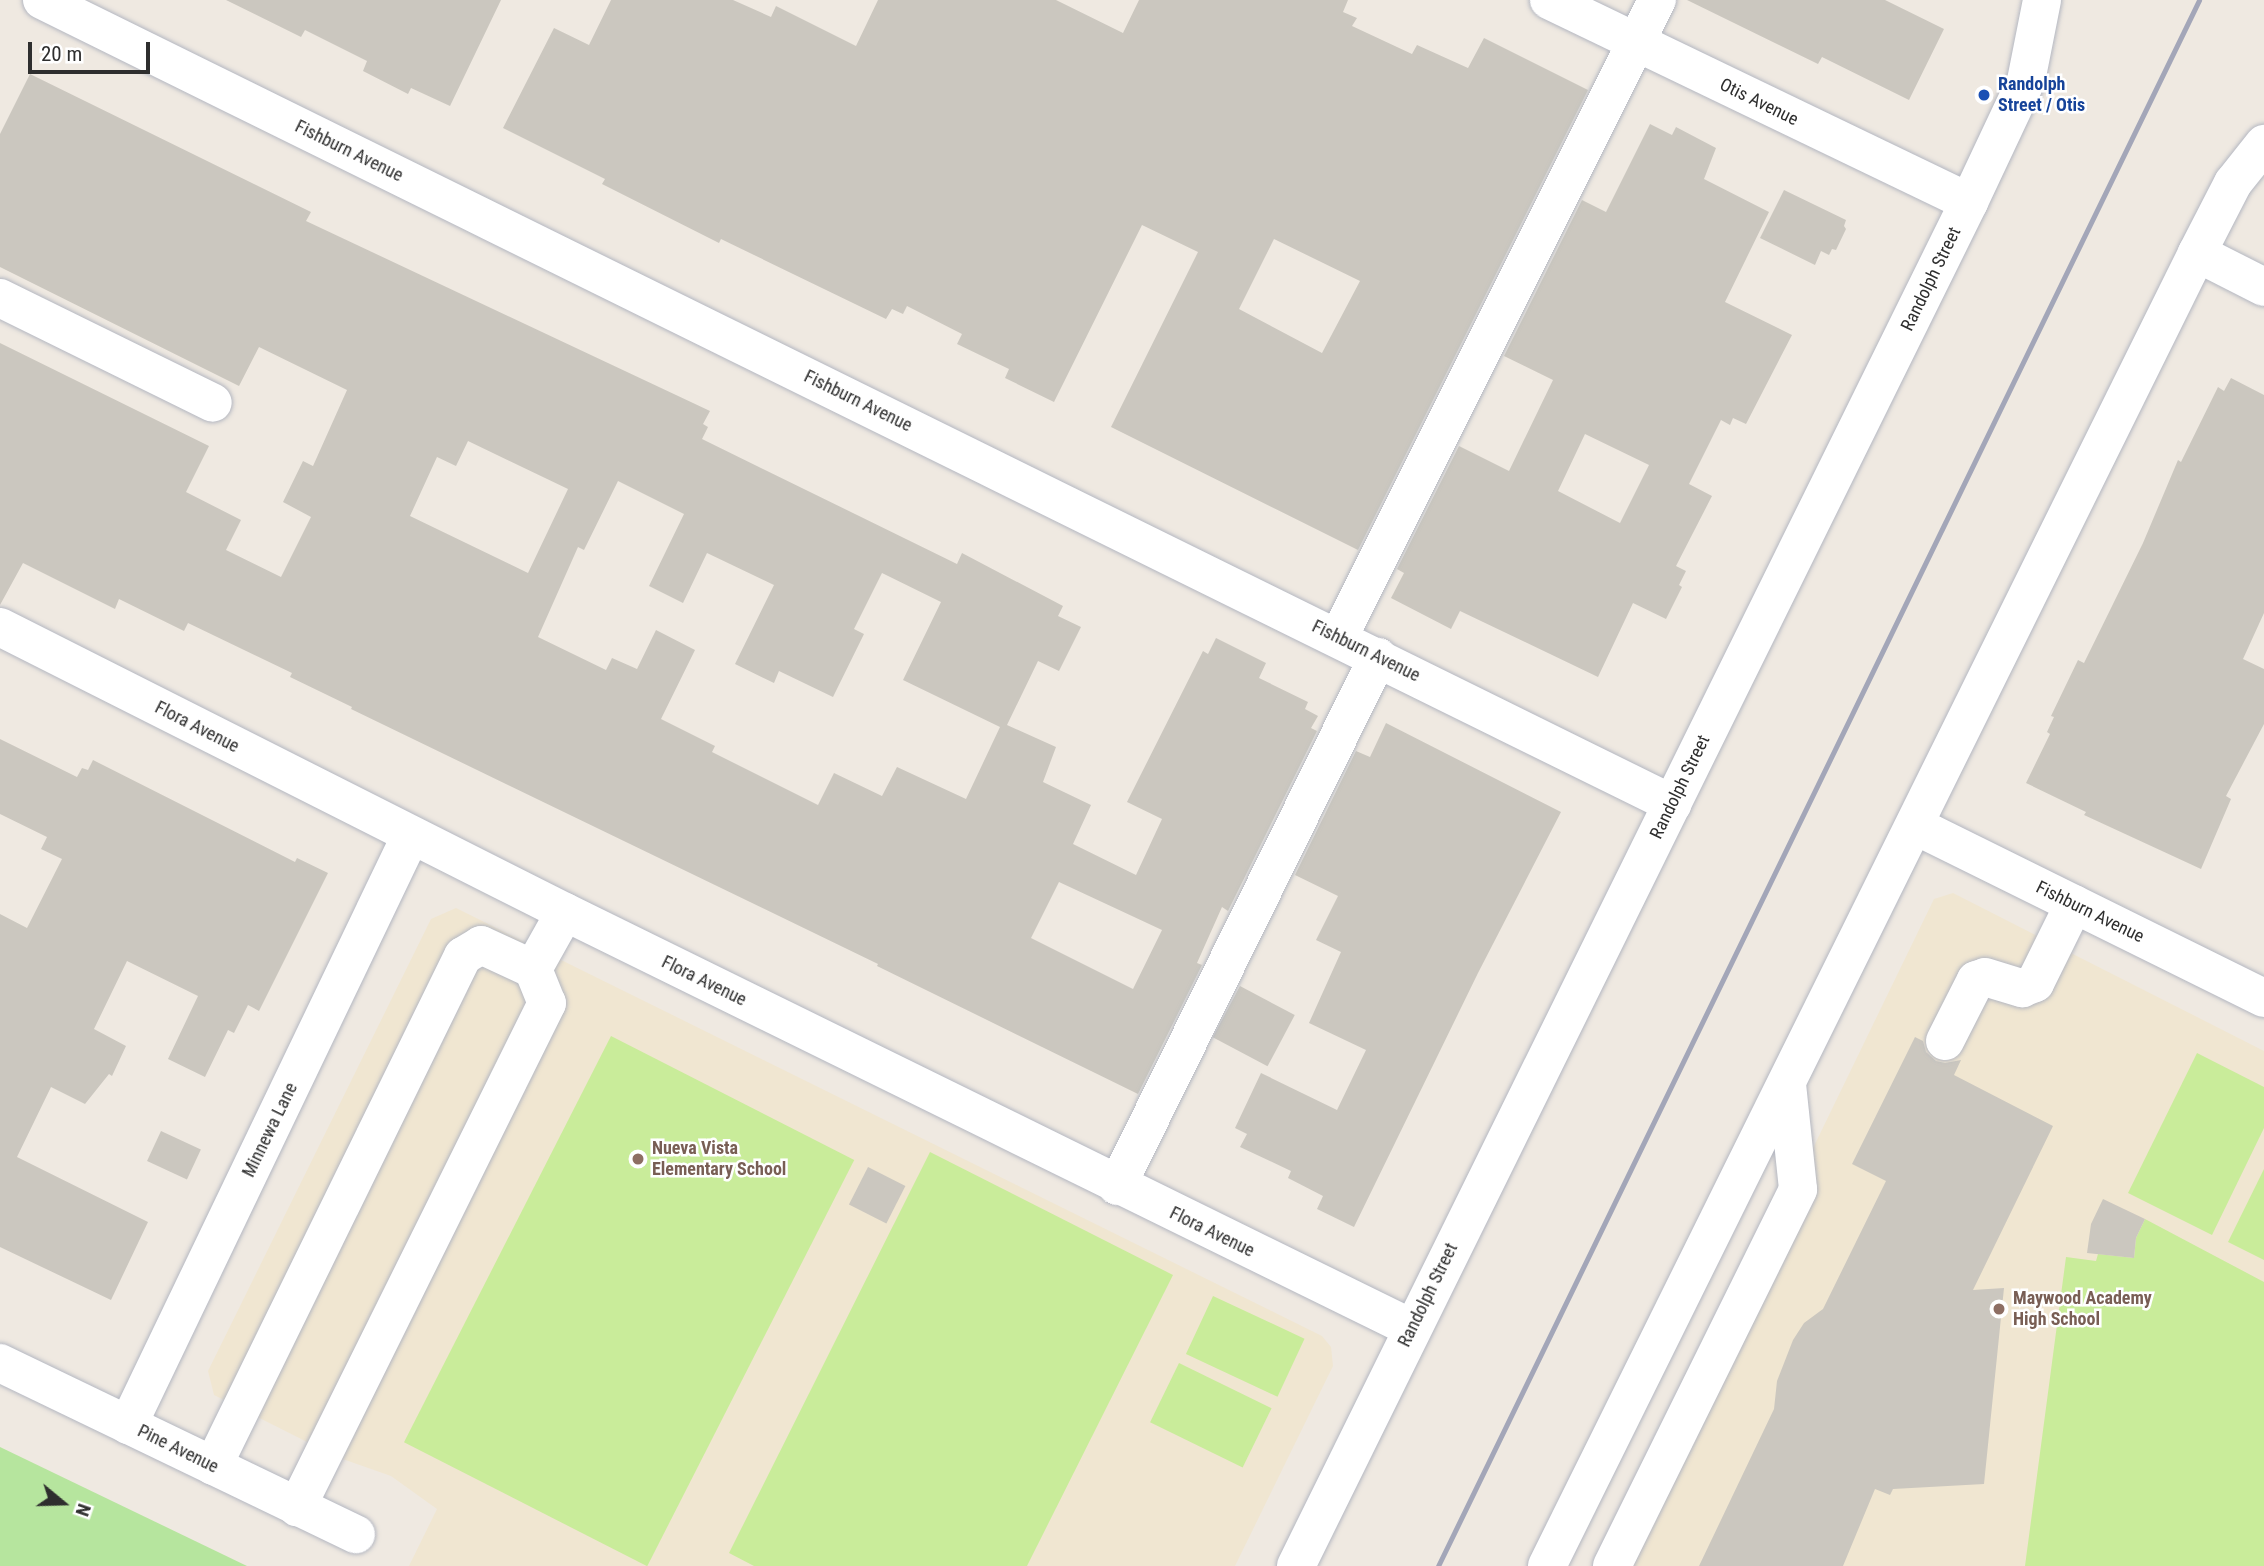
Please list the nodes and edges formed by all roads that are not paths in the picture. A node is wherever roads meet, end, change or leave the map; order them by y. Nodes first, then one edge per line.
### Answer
1 (42, 0) edge
2 (1549, 0) edge
3 (1657, 0) edge
4 (2042, 0) edge
5 (1636, 43) junction
6 (2264, 144) edge
7 (1969, 202) junction
8 (2197, 253) junction
9 (2264, 286) edge
10 (0, 298) edge
11 (213, 403) dead end
12 (0, 627) edge
13 (1339, 637) junction
14 (1378, 657) junction
15 (1672, 804) junction
16 (1916, 826) junction
17 (411, 835) junction
18 (2074, 904) junction
19 (565, 912) junction
20 (533, 969) junction
21 (2264, 998) edge
22 (1945, 1041) dead end
23 (1787, 1084) junction
24 (1117, 1186) junction
25 (1410, 1328) junction
26 (0, 1363) edge
27 (128, 1425) junction
28 (214, 1466) junction
29 (297, 1507) junction
30 (356, 1534) dead end
31 (1296, 1566) edge
32 (1547, 1566) edge
33 (1612, 1566) edge

1 - 13 street, Fishburn Avenue
2 - 5 street, Otis Avenue
3 - 5 street
4 - 7 street, Randolph Street
5 - 7 street, Otis Avenue
5 - 13 street
6 - 8 street
7 - 15 street, Randolph Street
8 - 9 street
8 - 16 street
10 - 11 street
12 - 17 street, Flora Avenue
13 - 14 street, Fishburn Avenue
14 - 15 street, Fishburn Avenue
14 - 24 street
15 - 25 street, Randolph Street
16 - 18 street, Fishburn Avenue
16 - 23 street
17 - 19 street, Flora Avenue
17 - 27 street, Minnewa Lane
18 - 21 street, Fishburn Avenue
18 - 22 street
19 - 20 street
19 - 24 street, Flora Avenue
20 - 28 street
20 - 29 street
23 - 32 street
23 - 33 street
24 - 25 street, Flora Avenue
25 - 31 street, Randolph Street
26 - 27 street, Pine Avenue
27 - 28 street, Pine Avenue
28 - 29 street, Pine Avenue
29 - 30 street, Pine Avenue

